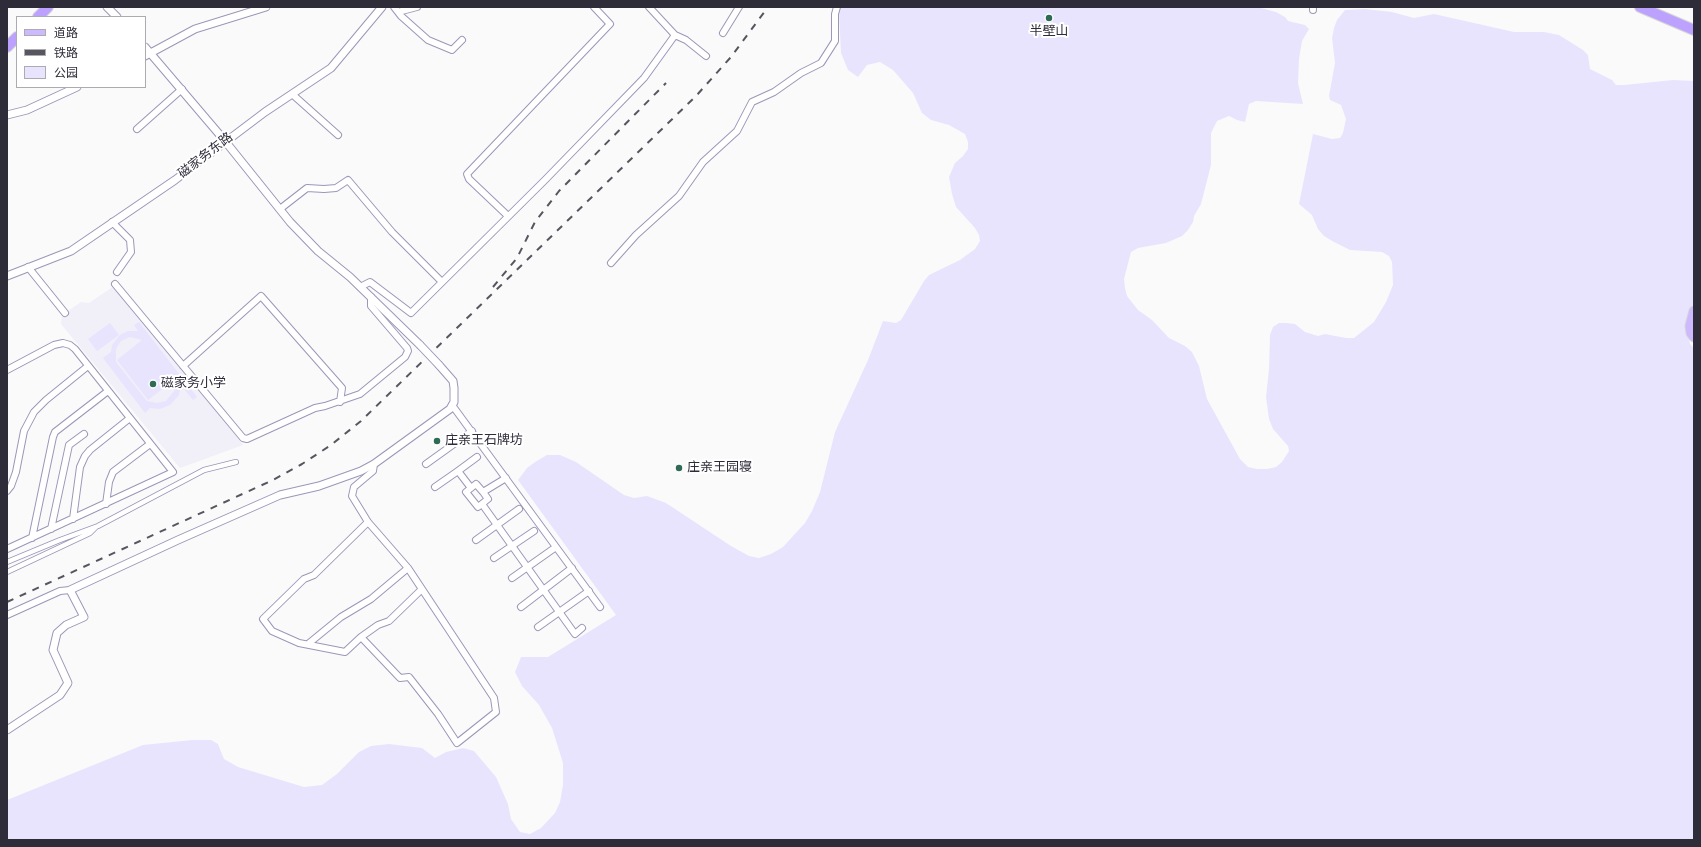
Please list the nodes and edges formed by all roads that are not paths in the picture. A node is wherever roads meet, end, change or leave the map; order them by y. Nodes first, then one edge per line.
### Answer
1 (48, 7) edge
2 (108, 7) edge
3 (266, 7) edge
4 (382, 7) edge
5 (417, 7) edge
6 (594, 7) edge
7 (649, 7) edge
8 (740, 7) edge
9 (837, 7) edge
10 (1640, 7) edge
11 (396, 9) edge
12 (39, 16) edge
13 (116, 16) edge
14 (1694, 30) edge
15 (723, 33) dead end
16 (675, 35) junction
17 (16, 38) edge
18 (462, 40) dead end
19 (7, 47) edge
20 (148, 54) edge
21 (706, 56) dead end
22 (75, 88) edge
23 (182, 89) junction
24 (292, 94) junction
25 (7, 115) edge
26 (136, 129) dead end
27 (338, 135) dead end
28 (225, 141) junction
29 (280, 209) junction
30 (508, 216) junction
31 (112, 222) junction
32 (611, 264) dead end
33 (28, 267) junction
34 (116, 272) dead end
35 (7, 276) edge
36 (442, 282) junction
37 (115, 284) dead end
38 (360, 287) junction
39 (371, 297) junction
40 (1694, 310) edge
41 (65, 313) dead end
42 (1694, 337) edge
43 (88, 366) junction
44 (183, 366) junction
45 (7, 370) edge
46 (108, 391) junction
47 (340, 402) junction
48 (452, 405) junction
49 (130, 418) junction
50 (472, 431) junction
51 (84, 434) dead end
52 (150, 444) junction
53 (477, 457) dead end
54 (236, 462) dead end
55 (374, 464) junction
56 (426, 464) dead end
57 (458, 471) junction
58 (506, 478) junction
59 (435, 488) dead end
60 (470, 488) junction
61 (7, 491) edge
62 (483, 492) junction
63 (106, 504) junction
64 (482, 504) junction
65 (519, 509) dead end
66 (73, 519) junction
67 (368, 522) junction
68 (497, 525) junction
69 (98, 526) junction
70 (51, 529) junction
71 (534, 531) dead end
72 (32, 538) junction
73 (476, 540) dead end
74 (512, 546) junction
75 (556, 547) junction
76 (7, 549) edge
77 (494, 558) dead end
78 (7, 562) edge
79 (527, 567) junction
80 (408, 568) junction
81 (572, 568) junction
82 (7, 572) edge
83 (512, 578) dead end
84 (422, 589) junction
85 (70, 590) junction
86 (543, 590) junction
87 (589, 591) junction
88 (521, 607) dead end
89 (600, 607) dead end
90 (559, 612) junction
91 (7, 615) edge
92 (538, 627) dead end
93 (582, 628) dead end
94 (361, 637) junction
95 (308, 644) junction
96 (7, 730) edge

1 - 12 highway
2 - 13 street
3 - 20 street
4 - 24 street, 磁家务东路
5 - 11 street
6 - 30 street
7 - 16 street
8 - 15 street
9 - 32 street
10 - 14 highway
11 - 18 street
16 - 21 street
16 - 30 street
17 - 19 highway
20 - 23 street
22 - 25 street
23 - 26 street
23 - 28 street
24 - 27 street
24 - 28 street, 磁家务东路
28 - 29 street
28 - 31 street, 磁家务东路
29 - 36 street
29 - 38 street
30 - 36 street
31 - 33 street, 磁家务东路
31 - 34 street
33 - 35 street, 磁家务东路
33 - 41 street
36 - 38 street
37 - 44 street
38 - 39 street
39 - 47 street
39 - 48 street, bridge
40 - 42 main road
43 - 45 street
43 - 46 street
43 - 61 street
44 - 47 street
44 - 47 street
46 - 49 street
46 - 72 street
48 - 50 street
48 - 55 street
49 - 52 street
49 - 66 street
50 - 56 street
50 - 58 street
51 - 70 street
52 - 63 street
52 - 63 street
53 - 57 street
54 - 69 street
55 - 67 street
55 - 85 street
57 - 59 street
57 - 60 street
58 - 62 street
58 - 75 street
60 - 62 street
60 - 64 street
62 - 64 street
63 - 66 street
64 - 68 street
65 - 68 street
66 - 70 street
67 - 80 street
67 - 95 street
68 - 73 street
68 - 74 street
69 - 78 street
69 - 82 street
70 - 72 street
71 - 74 street
72 - 76 street
74 - 77 street
74 - 79 street
75 - 79 street
75 - 81 street
79 - 83 street
79 - 86 street
80 - 84 street
80 - 95 street
81 - 86 street
81 - 87 street
84 - 94 street
84 - 94 street
85 - 91 street
85 - 96 street
86 - 88 street
86 - 90 street
87 - 89 street
87 - 90 street
90 - 92 street
90 - 93 street
94 - 95 street

